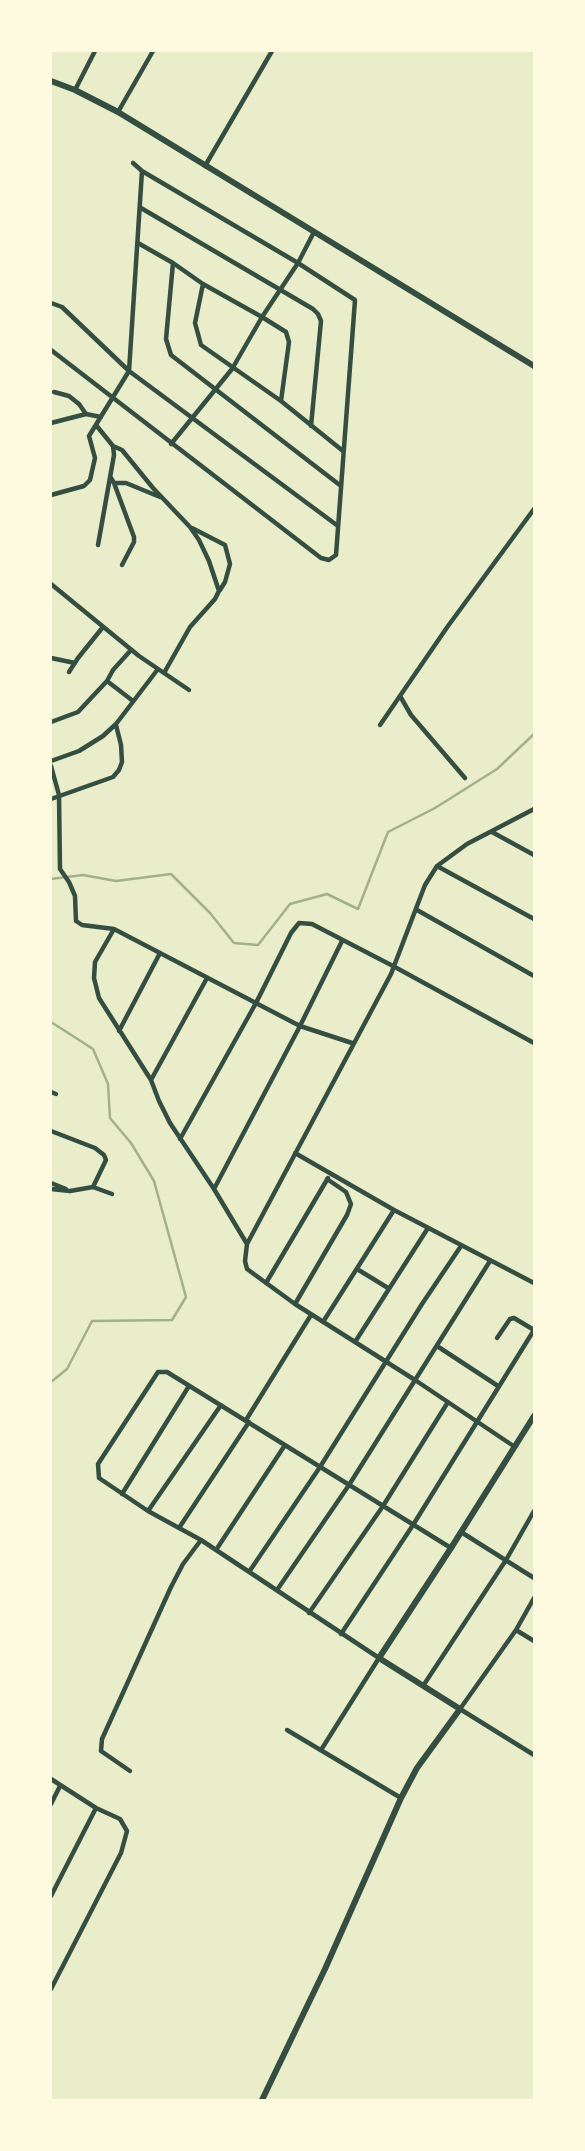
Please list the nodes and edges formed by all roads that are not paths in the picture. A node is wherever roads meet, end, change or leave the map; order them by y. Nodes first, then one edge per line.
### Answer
1 (95, 51) edge
2 (153, 51) edge
3 (272, 51) edge
4 (51, 81) edge
5 (75, 90) junction
6 (118, 112) junction
7 (133, 163) dead end
8 (205, 166) junction
9 (142, 171) junction
10 (141, 208) junction
11 (314, 232) junction
12 (138, 243) junction
13 (173, 263) junction
14 (298, 263) junction
15 (203, 284) junction
16 (280, 290) junction
17 (51, 303) edge
18 (262, 317) junction
19 (51, 350) edge
20 (534, 366) edge
21 (232, 369) junction
22 (129, 371) junction
23 (215, 390) junction
24 (54, 392) dead end
25 (114, 397) junction
26 (281, 401) junction
27 (86, 414) junction
28 (101, 417) junction
29 (192, 417) junction
30 (51, 423) edge
31 (96, 425) junction
32 (311, 426) junction
33 (171, 444) junction
34 (113, 446) junction
35 (344, 452) junction
36 (110, 477) junction
37 (114, 483) junction
38 (342, 486) junction
39 (51, 495) edge
40 (162, 498) junction
41 (534, 509) edge
42 (338, 526) junction
43 (190, 527) junction
44 (97, 545) dead end
45 (122, 565) dead end
46 (51, 584) edge
47 (219, 591) junction
48 (103, 626) junction
49 (131, 650) junction
50 (51, 659) edge
51 (75, 663) junction
52 (158, 669) junction
53 (69, 672) dead end
54 (164, 673) junction
55 (107, 681) junction
56 (189, 690) dead end
57 (400, 695) junction
58 (133, 701) junction
59 (51, 722) edge
60 (116, 724) junction
61 (380, 725) dead end
62 (51, 763) edge
63 (465, 778) dead end
64 (59, 795) junction
65 (51, 799) edge
66 (534, 809) edge
67 (491, 832) junction
68 (534, 855) edge
69 (437, 866) junction
70 (417, 909) junction
71 (534, 919) edge
72 (114, 929) junction
73 (342, 941) junction
74 (160, 953) junction
75 (393, 965) junction
76 (534, 976) edge
77 (207, 978) junction
78 (256, 1003) junction
79 (300, 1026) junction
80 (119, 1031) junction
81 (352, 1043) junction
82 (534, 1043) edge
83 (151, 1080) junction
84 (51, 1131) edge
85 (180, 1139) junction
86 (295, 1153) junction
87 (331, 1174) junction
88 (327, 1180) junction
89 (51, 1183) edge
90 (93, 1187) junction
91 (51, 1189) edge
92 (214, 1189) junction
93 (70, 1191) junction
94 (112, 1194) dead end
95 (394, 1210) junction
96 (428, 1228) junction
97 (247, 1244) junction
98 (461, 1246) junction
99 (490, 1261) junction
100 (358, 1269) junction
101 (266, 1283) junction
102 (534, 1283) edge
103 (388, 1288) junction
104 (295, 1304) junction
105 (312, 1315) junction
106 (323, 1322) junction
107 (534, 1330) edge
108 (497, 1338) dead end
109 (355, 1342) junction
110 (437, 1346) junction
111 (385, 1362) junction
112 (415, 1380) junction
113 (189, 1386) junction
114 (498, 1386) junction
115 (447, 1402) junction
116 (221, 1405) junction
117 (534, 1416) edge
118 (248, 1421) junction
119 (476, 1422) junction
120 (285, 1445) junction
121 (515, 1447) junction
122 (320, 1467) junction
123 (349, 1485) junction
124 (122, 1494) junction
125 (383, 1506) junction
126 (148, 1511) junction
127 (534, 1511) edge
128 (413, 1525) junction
129 (179, 1528) junction
130 (461, 1532) junction
131 (201, 1540) junction
132 (451, 1548) junction
133 (216, 1550) junction
134 (506, 1560) junction
135 (249, 1572) junction
136 (534, 1578) edge
137 (277, 1590) junction
138 (534, 1598) edge
139 (310, 1613) junction
140 (516, 1630) junction
141 (341, 1634) junction
142 (534, 1642) edge
143 (379, 1658) junction
144 (423, 1686) junction
145 (460, 1709) junction
146 (287, 1730) dead end
147 (321, 1750) junction
148 (534, 1755) edge
149 (130, 1771) dead end
150 (51, 1779) edge
151 (60, 1786) junction
152 (401, 1798) junction
153 (51, 1804) edge
154 (96, 1808) junction
155 (51, 1896) edge
156 (51, 1989) edge
157 (262, 2100) edge

1 - 5 street
2 - 6 street
3 - 8 street
4 - 5 street
5 - 6 street
6 - 8 street
7 - 9 street
8 - 11 street
9 - 10 street
9 - 14 street
10 - 12 street
10 - 16 street
11 - 14 street
11 - 20 street
12 - 13 street
12 - 22 street
13 - 15 street
13 - 23 street
14 - 16 street
14 - 35 street
15 - 18 street
15 - 21 street
16 - 18 street
16 - 32 street
17 - 22 street
18 - 21 street
18 - 26 street
19 - 25 street
21 - 23 street
21 - 26 street
22 - 25 street
22 - 29 street
23 - 29 street
23 - 38 street
24 - 27 street
25 - 28 street
25 - 33 street
26 - 32 street
27 - 28 street
27 - 30 street
28 - 31 street
29 - 33 street
29 - 42 street
31 - 34 street
31 - 39 street
32 - 35 street
33 - 42 street
34 - 36 street
34 - 40 street
35 - 38 street
36 - 37 street
36 - 44 street
37 - 40 street
37 - 45 street
38 - 42 street
40 - 43 street
41 - 57 street
43 - 47 street
43 - 47 street
46 - 48 street
47 - 54 street
48 - 49 street
48 - 51 street
49 - 52 street
49 - 55 street
50 - 51 street
51 - 53 street
52 - 54 street
52 - 58 street
54 - 56 street
55 - 58 street
55 - 59 street
57 - 61 street
57 - 63 street
58 - 60 street
60 - 62 street
60 - 64 street
62 - 64 street
64 - 65 street
64 - 72 street
66 - 67 street
67 - 68 street
67 - 69 street
69 - 70 street
69 - 71 street
70 - 75 street
70 - 76 street
72 - 74 street
72 - 80 street
73 - 75 street
73 - 78 street
73 - 79 street
74 - 77 street
74 - 80 street
75 - 81 street
75 - 82 street
77 - 78 street
77 - 83 street
78 - 79 street
78 - 85 street
79 - 81 street
79 - 92 street
80 - 83 street
81 - 86 street
83 - 85 street
84 - 90 street
85 - 92 street
86 - 87 street
86 - 97 street
87 - 88 street
87 - 95 street
88 - 101 street
88 - 104 street
89 - 93 street
90 - 93 street
90 - 94 street
91 - 93 street
92 - 97 street
95 - 96 street
95 - 100 street
96 - 98 street
96 - 103 street
97 - 101 street
98 - 99 street
98 - 111 street
99 - 102 street
99 - 110 street
100 - 103 street
100 - 106 street
101 - 104 street
103 - 109 street
104 - 105 street
105 - 106 street
105 - 118 street
106 - 109 street
107 - 108 street
107 - 114 street
109 - 111 street
110 - 112 street
110 - 114 street
111 - 112 street
111 - 122 street
112 - 115 street
112 - 123 street
113 - 116 street
113 - 124 street
113 - 124 street
114 - 119 street
115 - 119 street
115 - 125 street
116 - 118 street
116 - 126 street
117 - 121 street
118 - 120 street
118 - 129 street
119 - 121 street
119 - 128 street
120 - 122 street
120 - 133 street
121 - 130 street
122 - 123 street
122 - 135 street
123 - 125 street
123 - 137 street
124 - 126 street
125 - 128 street
125 - 139 street
126 - 129 street
127 - 134 street
128 - 132 street
128 - 141 street
129 - 131 street
130 - 132 street
130 - 134 street
131 - 133 street
131 - 149 street
132 - 143 street
133 - 135 street
134 - 136 street
134 - 144 street
135 - 137 street
137 - 139 street
138 - 140 street
139 - 141 street
140 - 142 street
140 - 145 street
141 - 143 street
143 - 144 street
143 - 147 street
144 - 145 street
145 - 148 street
145 - 152 street
146 - 147 street
147 - 152 street
150 - 151 street
151 - 153 street
151 - 154 street
152 - 157 street
154 - 155 street
154 - 156 street

